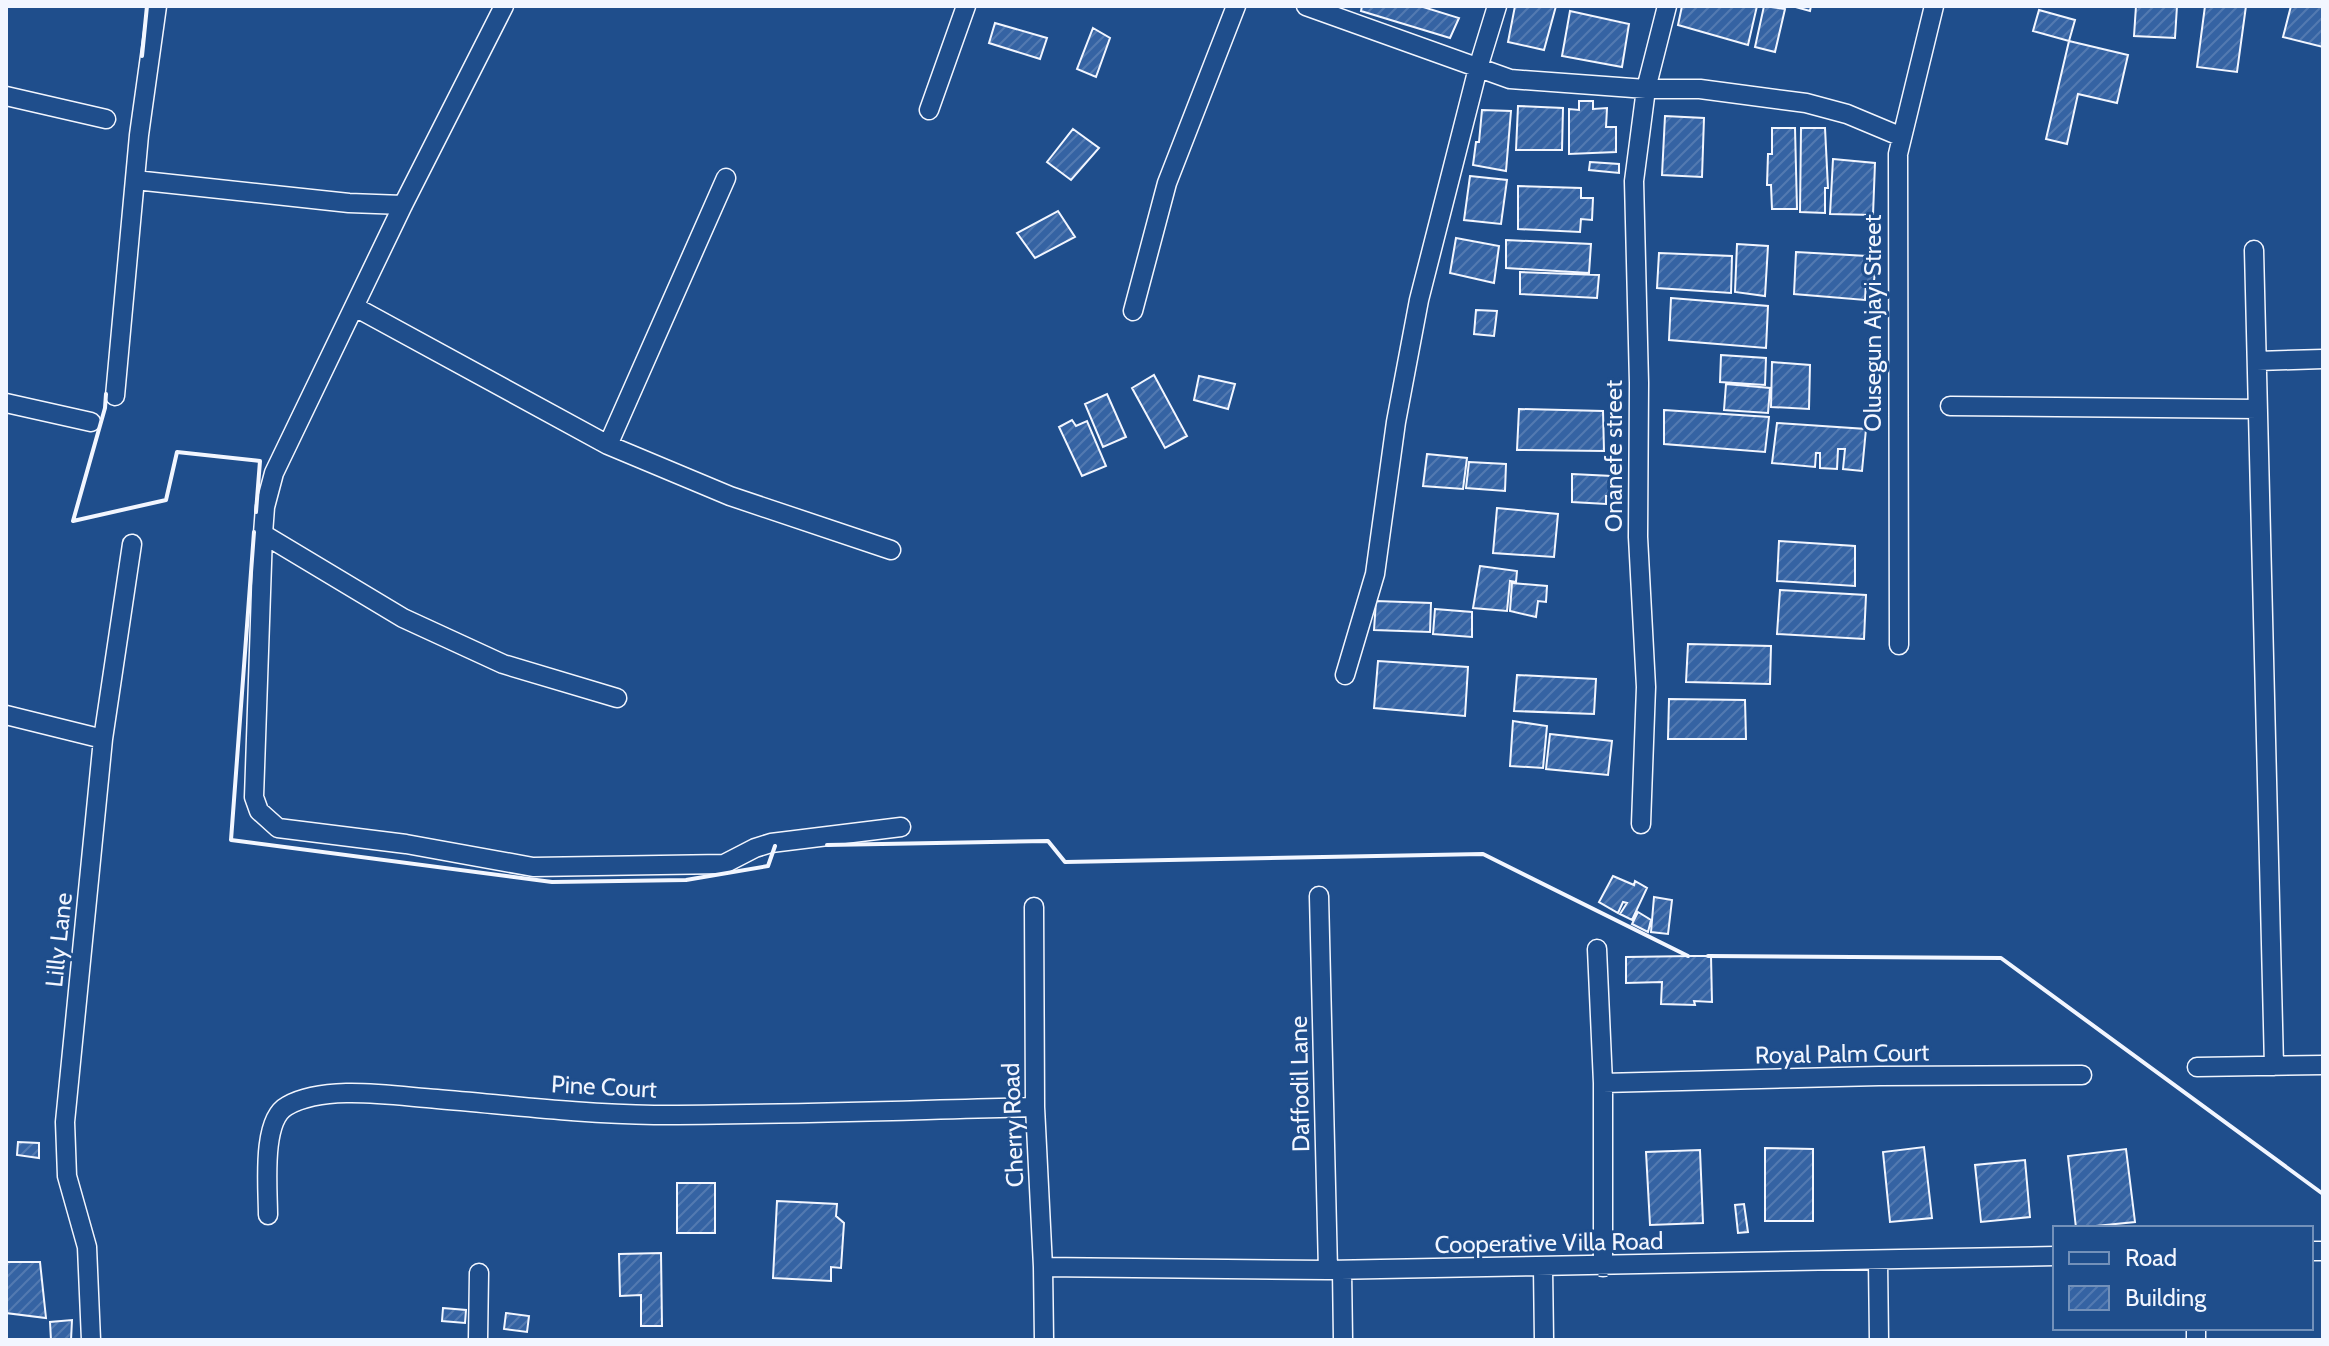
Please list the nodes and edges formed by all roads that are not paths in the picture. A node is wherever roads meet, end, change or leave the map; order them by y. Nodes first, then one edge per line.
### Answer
1 (157, 6) edge
2 (504, 6) edge
3 (966, 6) edge
4 (1236, 6) edge
5 (1306, 6) edge
6 (1497, 6) edge
7 (1667, 6) edge
8 (1934, 6) edge
9 (1478, 68) junction
10 (1646, 89) junction
11 (6, 96) edge
12 (929, 110) dead end
13 (106, 119) dead end
14 (1902, 137) junction
15 (726, 178) dead end
16 (135, 180) junction
17 (403, 205) junction
18 (2254, 250) dead end
19 (355, 307) junction
20 (1133, 311) dead end
21 (2323, 359) edge
22 (2257, 361) junction
23 (115, 396) dead end
24 (6, 403) edge
25 (1950, 406) dead end
26 (2258, 409) junction
27 (91, 422) dead end
28 (608, 445) junction
29 (263, 534) junction
30 (132, 544) dead end
31 (891, 550) dead end
32 (1899, 645) dead end
33 (1345, 675) dead end
34 (617, 698) dead end
35 (6, 715) edge
36 (103, 739) junction
37 (1641, 824) dead end
38 (901, 827) dead end
39 (1319, 896) dead end
40 (1034, 907) dead end
41 (1597, 949) dead end
42 (2323, 1065) edge
43 (2274, 1066) junction
44 (2197, 1067) dead end
45 (2082, 1075) dead end
46 (1603, 1083) junction
47 (1035, 1107) junction
48 (268, 1215) dead end
49 (2053, 1256) edge
50 (1878, 1261) junction
51 (1043, 1267) junction
52 (1603, 1267) junction
53 (1543, 1268) junction
54 (1335, 1270) junction
55 (479, 1273) dead end
56 (91, 1340) edge
57 (478, 1340) edge
58 (1044, 1340) edge
59 (1343, 1340) edge
60 (1544, 1340) edge
61 (1879, 1340) edge

1 - 16 street
2 - 17 street
3 - 12 street
4 - 20 street
5 - 9 street
6 - 9 street
7 - 10 street, Onanefe street
8 - 14 street, Olusegun Ajayi Street
9 - 10 street
9 - 33 street
10 - 14 street
10 - 37 street, Onanefe street
11 - 13 street
14 - 32 street, Olusegun Ajayi Street
15 - 28 street
16 - 17 street
16 - 23 street
17 - 19 street
18 - 22 street
19 - 28 street
19 - 29 street
21 - 22 street
22 - 26 street
24 - 27 street
25 - 26 street
26 - 43 street
28 - 31 street
29 - 34 street
29 - 38 street
30 - 36 street, Lilly Lane
35 - 36 street
36 - 56 street, Lilly Lane
39 - 54 street, Daffodil Lane
40 - 47 street, Cherry Road
41 - 46 street
42 - 43 street
43 - 44 street
45 - 46 street, Royal Palm Court
46 - 52 street
47 - 48 street, Pine Court
47 - 51 street, Cherry Road
49 - 50 street, Cooperative Villa Road
50 - 52 street, Cooperative Villa Road
50 - 61 street
51 - 54 street, Cooperative Villa Road
51 - 58 street, Cherry Road
52 - 53 street, Cooperative Villa Road
53 - 54 street, Cooperative Villa Road
53 - 60 street
54 - 59 street, Daffodil Lane
55 - 57 street

